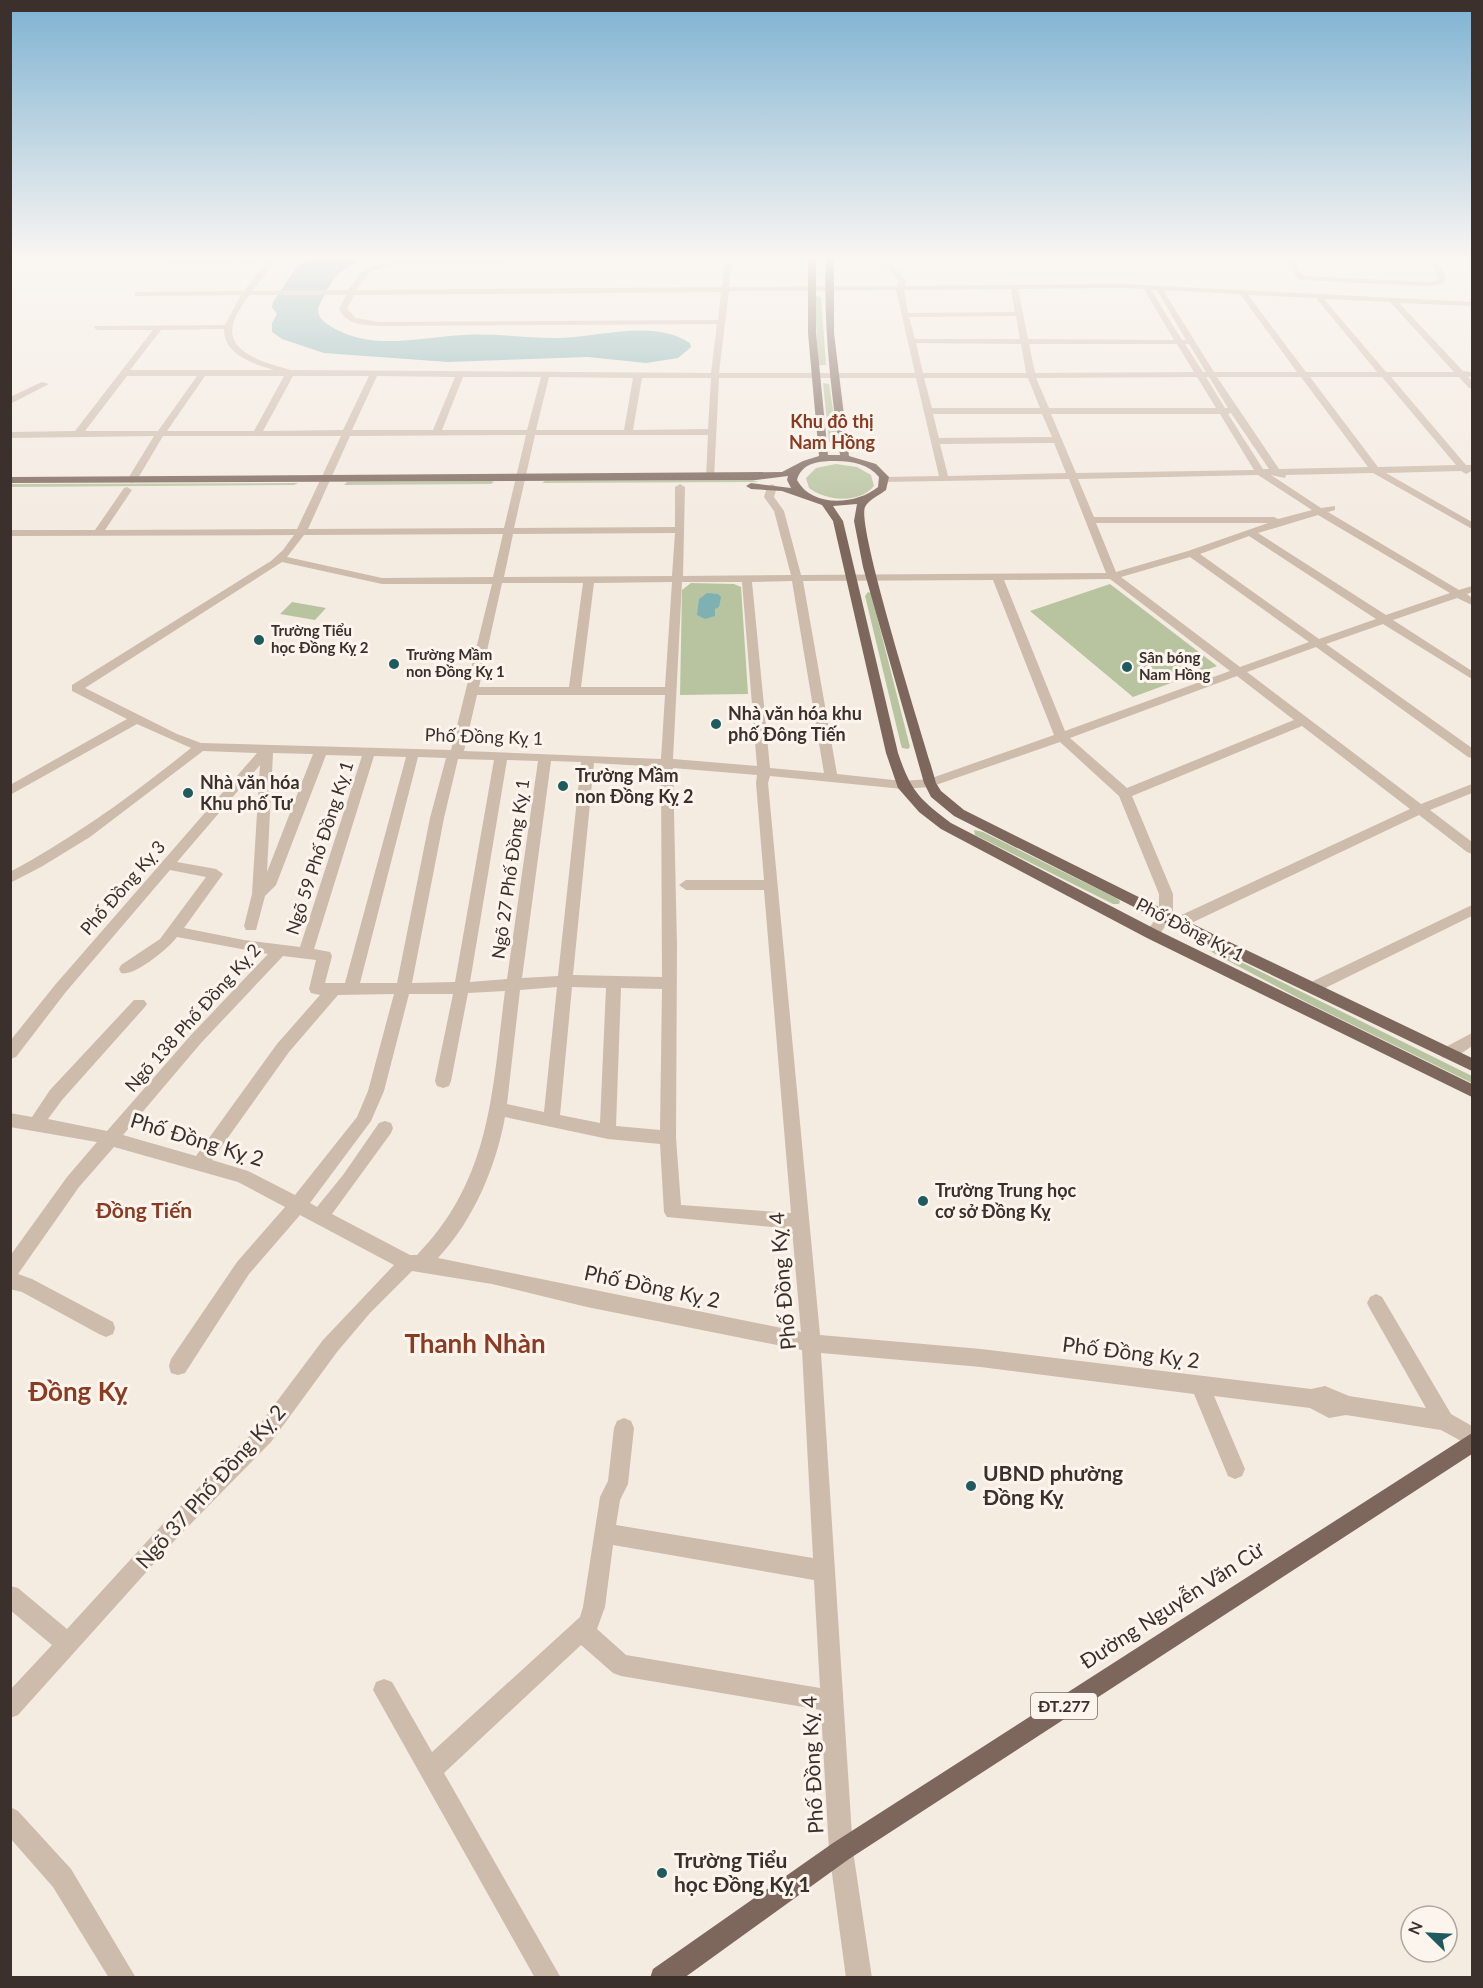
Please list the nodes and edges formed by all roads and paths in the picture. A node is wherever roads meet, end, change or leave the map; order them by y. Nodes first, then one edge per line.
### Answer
1 (141, 351) edge
2 (237, 351) edge
3 (717, 351) edge
4 (813, 351) edge
5 (832, 351) edge
6 (913, 351) edge
7 (1025, 351) edge
8 (1185, 351) edge
9 (1198, 351) edge
10 (1285, 351) edge
11 (1363, 351) edge
12 (1439, 351) edge
13 (273, 367) junction
14 (125, 373) junction
15 (265, 373) junction
16 (290, 373) junction
17 (202, 374) junction
18 (374, 374) junction
19 (460, 374) junction
20 (546, 374) junction
21 (1302, 374) junction
22 (1382, 374) junction
23 (1461, 374) junction
24 (1473, 374) edge
25 (638, 375) junction
26 (715, 375) junction
27 (814, 375) junction
28 (834, 375) junction
29 (919, 375) junction
30 (1031, 375) junction
31 (1200, 375) junction
32 (1213, 375) junction
33 (45, 384) dead end
34 (1473, 386) edge
35 (10, 401) edge
36 (928, 411) junction
37 (1046, 411) junction
38 (1220, 411) junction
39 (1234, 411) junction
40 (628, 432) junction
41 (713, 432) junction
42 (436, 433) junction
43 (531, 433) junction
44 (78, 434) junction
45 (257, 434) junction
46 (347, 434) junction
47 (10, 435) edge
48 (160, 435) junction
49 (1057, 440) junction
50 (935, 441) junction
51 (824, 458) junction
52 (845, 458) junction
53 (801, 466) junction
54 (1462, 468) junction
55 (1473, 468) edge
56 (1376, 471) junction
57 (1260, 472) junction
58 (1276, 472) junction
59 (1473, 474) edge
60 (711, 477) junction
61 (1072, 477) junction
62 (944, 479) junction
63 (10, 480) edge
64 (132, 480) junction
65 (884, 480) junction
66 (519, 483) junction
67 (323, 484) junction
68 (772, 487) junction
69 (680, 488) junction
70 (10, 489) edge
71 (127, 490) junction
72 (800, 493) junction
73 (867, 499) junction
74 (826, 502) junction
75 (1332, 508) junction
76 (1321, 512) junction
77 (1091, 520) junction
78 (1286, 520) junction
79 (1473, 526) edge
80 (680, 530) junction
81 (98, 532) junction
82 (301, 532) junction
83 (507, 532) junction
84 (10, 533) edge
85 (1251, 533) junction
86 (1192, 553) junction
87 (280, 559) junction
88 (1113, 576) junction
89 (871, 578) junction
90 (998, 578) junction
91 (797, 579) junction
92 (851, 579) junction
93 (677, 580) junction
94 (747, 580) junction
95 (589, 581) junction
96 (497, 582) junction
97 (1472, 589) edge
98 (1459, 594) junction
99 (1473, 602) edge
100 (1385, 618) junction
101 (1317, 643) junction
102 (1238, 671) junction
103 (1473, 676) edge
104 (575, 690) junction
105 (474, 691) junction
106 (671, 691) junction
107 (136, 719) junction
108 (1305, 720) junction
109 (1061, 736) junction
110 (201, 747) junction
111 (267, 749) junction
112 (321, 751) junction
113 (369, 753) junction
114 (413, 754) junction
115 (1473, 754) edge
116 (455, 756) junction
117 (501, 757) junction
118 (545, 758) junction
119 (588, 759) junction
120 (668, 763) junction
121 (764, 772) junction
122 (831, 778) junction
123 (930, 783) junction
124 (903, 785) junction
125 (1473, 788) edge
126 (10, 791) edge
127 (1125, 794) junction
128 (1421, 809) junction
129 (1473, 849) edge
130 (167, 865) junction
131 (10, 878) edge
132 (686, 885) dead end
133 (771, 885) junction
134 (259, 894) junction
135 (1473, 910) edge
136 (1166, 915) junction
137 (1180, 922) junction
138 (251, 926) dead end
139 (174, 931) junction
140 (1152, 934) junction
141 (280, 950) junction
142 (305, 954) junction
143 (126, 969) dead end
144 (563, 981) junction
145 (614, 982) junction
146 (670, 983) junction
147 (513, 986) junction
148 (461, 988) junction
149 (1312, 988) junction
150 (403, 989) junction
151 (333, 990) junction
152 (351, 990) junction
153 (139, 1004) dead end
154 (1473, 1039) edge
155 (10, 1053) edge
156 (1448, 1053) junction
157 (1473, 1065) edge
158 (443, 1081) dead end
159 (1473, 1091) edge
160 (499, 1109) junction
161 (551, 1119) junction
162 (10, 1120) edge
163 (36, 1124) junction
164 (385, 1128) dead end
165 (608, 1132) junction
166 (111, 1138) junction
167 (668, 1138) junction
168 (200, 1164) junction
169 (299, 1204) junction
170 (320, 1216) junction
171 (801, 1222) junction
172 (415, 1263) junction
173 (10, 1271) edge
174 (10, 1280) edge
175 (1376, 1303) dead end
176 (106, 1328) dead end
177 (811, 1343) junction
178 (178, 1366) dead end
179 (1200, 1385) junction
180 (1444, 1420) junction
181 (624, 1428) dead end
182 (1473, 1437) edge
183 (1473, 1443) edge
184 (1235, 1469) dead end
185 (605, 1533) junction
186 (825, 1571) junction
187 (10, 1596) edge
188 (581, 1630) junction
189 (67, 1643) junction
190 (384, 1690) dead end
191 (832, 1701) junction
192 (10, 1707) edge
193 (430, 1770) junction
194 (10, 1819) edge
195 (841, 1851) junction
196 (124, 1977) edge
197 (549, 1977) edge
198 (662, 1977) edge
199 (859, 1977) edge

1 - 14 street
2 - 13 street
3 - 26 street
4 - 27 main road
5 - 28 main road
6 - 29 street
7 - 30 street
8 - 31 street
9 - 32 street
10 - 21 street
11 - 22 street
12 - 23 street
13 - 15 street
13 - 16 street
14 - 17 street
14 - 44 street
15 - 16 street
15 - 17 street
16 - 18 street
16 - 45 street
17 - 48 street
18 - 19 street
18 - 46 street
19 - 20 street
19 - 42 street
20 - 25 street
20 - 43 street
21 - 22 street
21 - 32 street
21 - 56 street
22 - 23 street
22 - 54 street
23 - 24 street
23 - 34 street
25 - 26 street
25 - 40 street
26 - 27 street
26 - 41 street
27 - 28 street
27 - 51 main road
28 - 29 street
28 - 52 main road
29 - 30 street
29 - 36 street
30 - 31 street
30 - 37 street
31 - 32 street
31 - 38 street
32 - 39 street
33 - 35 street
36 - 37 street
36 - 50 street
37 - 38 street
37 - 49 street
38 - 39 street
38 - 57 street
39 - 58 street
40 - 41 street
40 - 43 street
41 - 60 street
42 - 43 street
42 - 46 street
43 - 66 street
44 - 47 street
44 - 48 street
45 - 46 street
45 - 48 street
46 - 67 street
48 - 64 street
49 - 50 street
49 - 61 street
50 - 62 street
51 - 52 main road
51 - 53 main road
52 - 65 main road
53 - 60 main road
53 - 72 main road
54 - 55 street
54 - 56 street
54 - 59 street
56 - 58 street
56 - 79 street
57 - 58 street
57 - 61 street
57 - 76 street
58 - 75 street
60 - 66 main road
61 - 62 street
61 - 77 street
62 - 65 street
63 - 64 main road
64 - 67 main road
65 - 73 main road
66 - 67 main road
66 - 69 main road
66 - 83 street
67 - 71 main road
67 - 82 street
68 - 69 main road
68 - 72 main road
68 - 91 street
69 - 80 street
70 - 71 main road
71 - 81 street
72 - 74 main road
73 - 74 main road
73 - 89 main road
74 - 92 main road
75 - 76 street
75 - 97 street
76 - 78 street
76 - 98 street
77 - 78 street
77 - 88 street
78 - 85 street
80 - 83 street
80 - 93 street
81 - 82 street
81 - 84 street
82 - 83 street
82 - 87 street
83 - 96 street
85 - 86 street
85 - 100 street
86 - 88 street
86 - 101 street
87 - 96 street
87 - 107 street, Phố Đồng Kỵ 1
88 - 90 street
88 - 102 street
89 - 90 street
89 - 92 street
89 - 123 main road
90 - 109 street
91 - 92 street
91 - 94 street
91 - 122 street
92 - 124 main road
93 - 94 street
93 - 95 street
93 - 106 street
94 - 121 street, Phố Đồng Kỵ 4
95 - 96 street
95 - 104 street
96 - 105 street
97 - 98 street
98 - 99 street
98 - 100 street
100 - 101 street
100 - 103 street
101 - 102 street
101 - 115 street
102 - 108 street
102 - 109 street
104 - 105 street
104 - 106 street
105 - 116 street
106 - 120 street
107 - 110 street, Phố Đồng Kỵ 1
107 - 126 street
108 - 127 street
108 - 128 street
109 - 123 street
109 - 127 street
110 - 111 street, Phố Đồng Kỵ 1
110 - 131 street
111 - 112 street, Phố Đồng Kỵ 1
111 - 130 street, Phố Đồng Kỵ 3
111 - 134 street
112 - 113 street, Phố Đồng Kỵ 1
112 - 134 street
113 - 114 street, Phố Đồng Kỵ 1
113 - 142 street, Ngõ 59 Phố Đồng Kỵ 1
114 - 116 street, Phố Đồng Kỵ 1
114 - 152 street
116 - 117 street, Phố Đồng Kỵ 1
116 - 150 street
117 - 118 street, Phố Đồng Kỵ 1
117 - 148 street
118 - 119 street, Phố Đồng Kỵ 1
118 - 147 street, Ngõ 27 Phố Đồng Kỵ 1
119 - 120 street, Phố Đồng Kỵ 1
119 - 144 street
120 - 121 street, Phố Đồng Kỵ 1
120 - 146 street
121 - 122 street, Phố Đồng Kỵ 1
121 - 133 street, Phố Đồng Kỵ 4
122 - 124 street, Phố Đồng Kỵ 1
123 - 124 street, Phố Đồng Kỵ 1
123 - 136 main road, Phố Đồng Kỵ 1
124 - 140 main road, Phố Đồng Kỵ 1
125 - 128 street
127 - 136 street
128 - 129 street
128 - 137 street
130 - 139 street
130 - 155 street, Phố Đồng Kỵ 3
132 - 133 street
133 - 171 street, Phố Đồng Kỵ 4
134 - 138 street
135 - 149 street
136 - 137 main road, Phố Đồng Kỵ 1
136 - 140 street
137 - 149 main road, Phố Đồng Kỵ 1
139 - 141 street
139 - 143 street
140 - 159 main road, Phố Đồng Kỵ 1
141 - 142 street
141 - 166 street, Ngõ 138 Phố Đồng Kỵ 2
142 - 151 street
144 - 145 street
144 - 147 street
144 - 161 street
145 - 146 street
145 - 165 street
146 - 167 street
147 - 148 street
147 - 160 street, Ngõ 27 Phố Đồng Kỵ 1
148 - 150 street
148 - 158 street
149 - 156 main road, Phố Đồng Kỵ 1
150 - 152 street
150 - 169 street
151 - 152 street
151 - 168 street
153 - 163 street
154 - 156 street
156 - 157 main road, Phố Đồng Kỵ 1
160 - 161 street
160 - 172 street, Ngõ 37 Phố Đồng Kỵ 2
161 - 165 street
162 - 163 street, Phố Đồng Kỵ 2
163 - 166 street, Phố Đồng Kỵ 2
164 - 170 street
165 - 167 street
166 - 168 street, Phố Đồng Kỵ 2
166 - 173 street, Ngõ 138 Phố Đồng Kỵ 2
167 - 171 street
168 - 169 street, Phố Đồng Kỵ 2
169 - 170 street, Phố Đồng Kỵ 2
169 - 178 street
170 - 172 street, Phố Đồng Kỵ 2
171 - 177 street, Phố Đồng Kỵ 4
172 - 177 street, Phố Đồng Kỵ 2
172 - 189 street, Ngõ 37 Phố Đồng Kỵ 2
174 - 176 street
175 - 180 street
177 - 179 street, Phố Đồng Kỵ 2
177 - 186 street, Phố Đồng Kỵ 4
179 - 180 street, Phố Đồng Kỵ 2
179 - 184 street
180 - 182 street, Phố Đồng Kỵ 2
181 - 185 street
183 - 195 main road, Đường Nguyễn Văn Cừ / ĐT.277
185 - 186 street
185 - 188 street
186 - 191 street, Phố Đồng Kỵ 4
187 - 189 street
188 - 191 street
188 - 193 street
189 - 192 street, Ngõ 37 Phố Đồng Kỵ 2
190 - 193 street
191 - 195 street, Phố Đồng Kỵ 4
193 - 197 street
194 - 196 street
195 - 198 main road, Đường Nguyễn Văn Cừ / ĐT.277
195 - 199 street, Phố Đồng Kỵ 4

